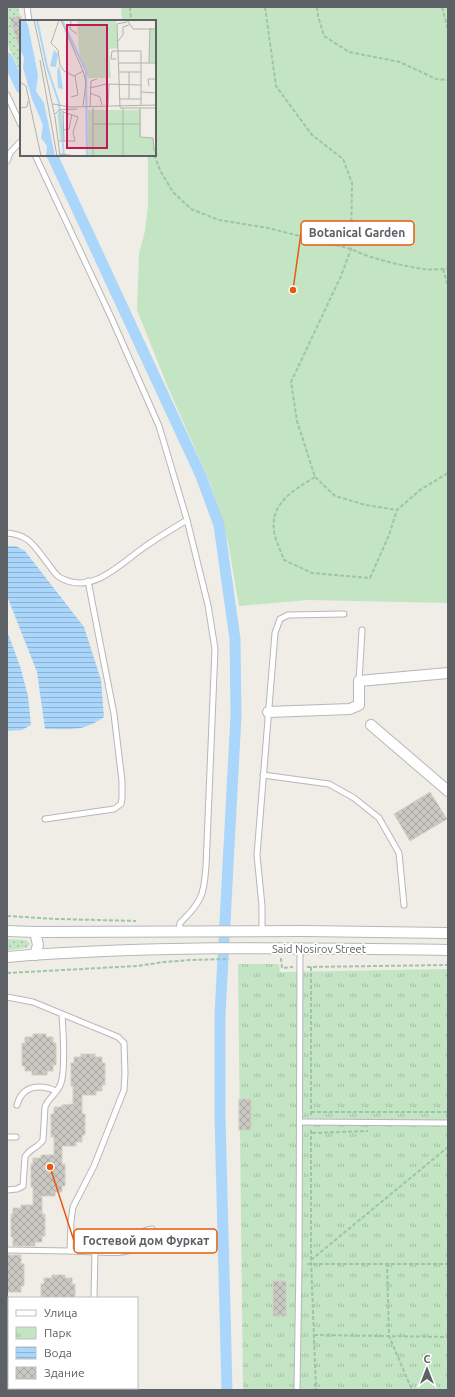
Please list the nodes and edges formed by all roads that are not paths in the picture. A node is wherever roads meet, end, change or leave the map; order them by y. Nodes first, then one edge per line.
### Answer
1 (27, 7) edge
2 (29, 20) edge
3 (7, 95) edge
4 (20, 123) edge
5 (20, 142) edge
6 (35, 156) edge
7 (7, 161) edge
8 (187, 520) junction
9 (7, 533) edge
10 (88, 581) junction
11 (344, 614) dead end
12 (362, 630) dead end
13 (448, 674) edge
14 (359, 681) junction
15 (268, 712) junction
16 (371, 724) dead end
17 (263, 775) junction
18 (448, 791) edge
19 (45, 819) dead end
20 (404, 905) dead end
21 (7, 931) edge
22 (262, 931) junction
23 (34, 932) junction
24 (184, 932) junction
25 (448, 933) edge
26 (300, 948) junction
27 (448, 950) edge
28 (35, 955) junction
29 (7, 957) edge
30 (7, 997) edge
31 (62, 1014) junction
32 (56, 1091) junction
33 (17, 1105) dead end
34 (300, 1122) junction
35 (448, 1124) edge
36 (7, 1137) edge
37 (16, 1137) dead end
38 (7, 1190) edge
39 (152, 1229) dead end
40 (7, 1250) edge
41 (70, 1251) junction
42 (95, 1252) junction
43 (94, 1297) edge
44 (298, 1390) edge

1 - 2 lane
3 - 4 lane
5 - 7 lane
6 - 8 lane
8 - 10 lane
8 - 24 lane
9 - 10 lane
10 - 19 lane
11 - 15 lane
12 - 14 lane
13 - 14 street
14 - 15 street
15 - 17 lane
16 - 18 street
17 - 20 lane
17 - 22 lane
21 - 23 street, Said Nosirov Street
22 - 24 street, Said Nosirov Street
22 - 25 street, Said Nosirov Street
23 - 24 street, Said Nosirov Street
23 - 28 street
26 - 27 street, Said Nosirov Street
26 - 28 street, Said Nosirov Street
26 - 34 lane
28 - 29 street, Said Nosirov Street
30 - 31 lane
31 - 32 lane
31 - 41 lane
32 - 33 lane
32 - 38 lane
34 - 35 lane
34 - 44 lane
36 - 37 lane
39 - 42 lane
40 - 41 lane
41 - 42 lane
42 - 43 lane

